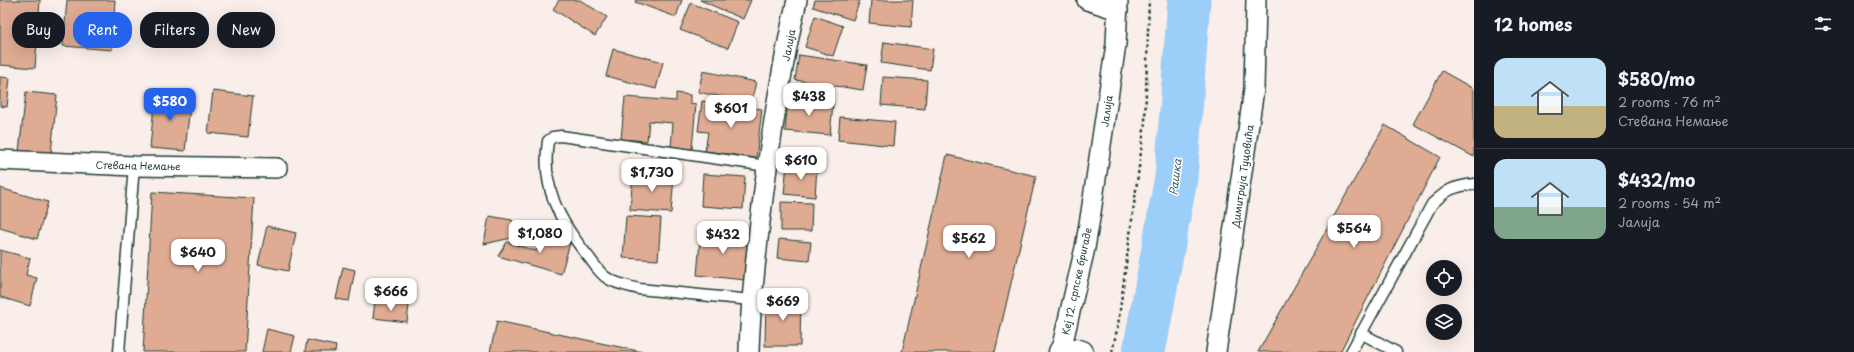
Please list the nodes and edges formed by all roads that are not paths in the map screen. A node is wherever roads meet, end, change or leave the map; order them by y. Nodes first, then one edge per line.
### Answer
1 (797, 0) edge
2 (1087, 0) edge
3 (1256, 0) edge
4 (1118, 5) edge
5 (0, 160) edge
6 (134, 166) junction
7 (767, 166) junction
8 (277, 168) dead end
9 (1474, 184) edge
10 (1091, 212) joint
11 (751, 300) junction
12 (1361, 332) junction
13 (1068, 351) edge
14 (119, 352) edge
15 (749, 352) edge
16 (1216, 352) edge
17 (1350, 352) edge
18 (1396, 352) edge

1 - 7 street, Јалија
2 - 4 street, Јалија
3 - 16 street, Димитрија Туцовића
4 - 10 street, Јалија
5 - 6 street, Стевана Немање
6 - 8 street, Стевана Немање
6 - 14 lane
7 - 11 street, Јалија
7 - 11 lane
9 - 12 lane
10 - 13 street, Кеј 12. српске бригаде
11 - 15 street, Јалија
12 - 17 lane
12 - 18 lane

